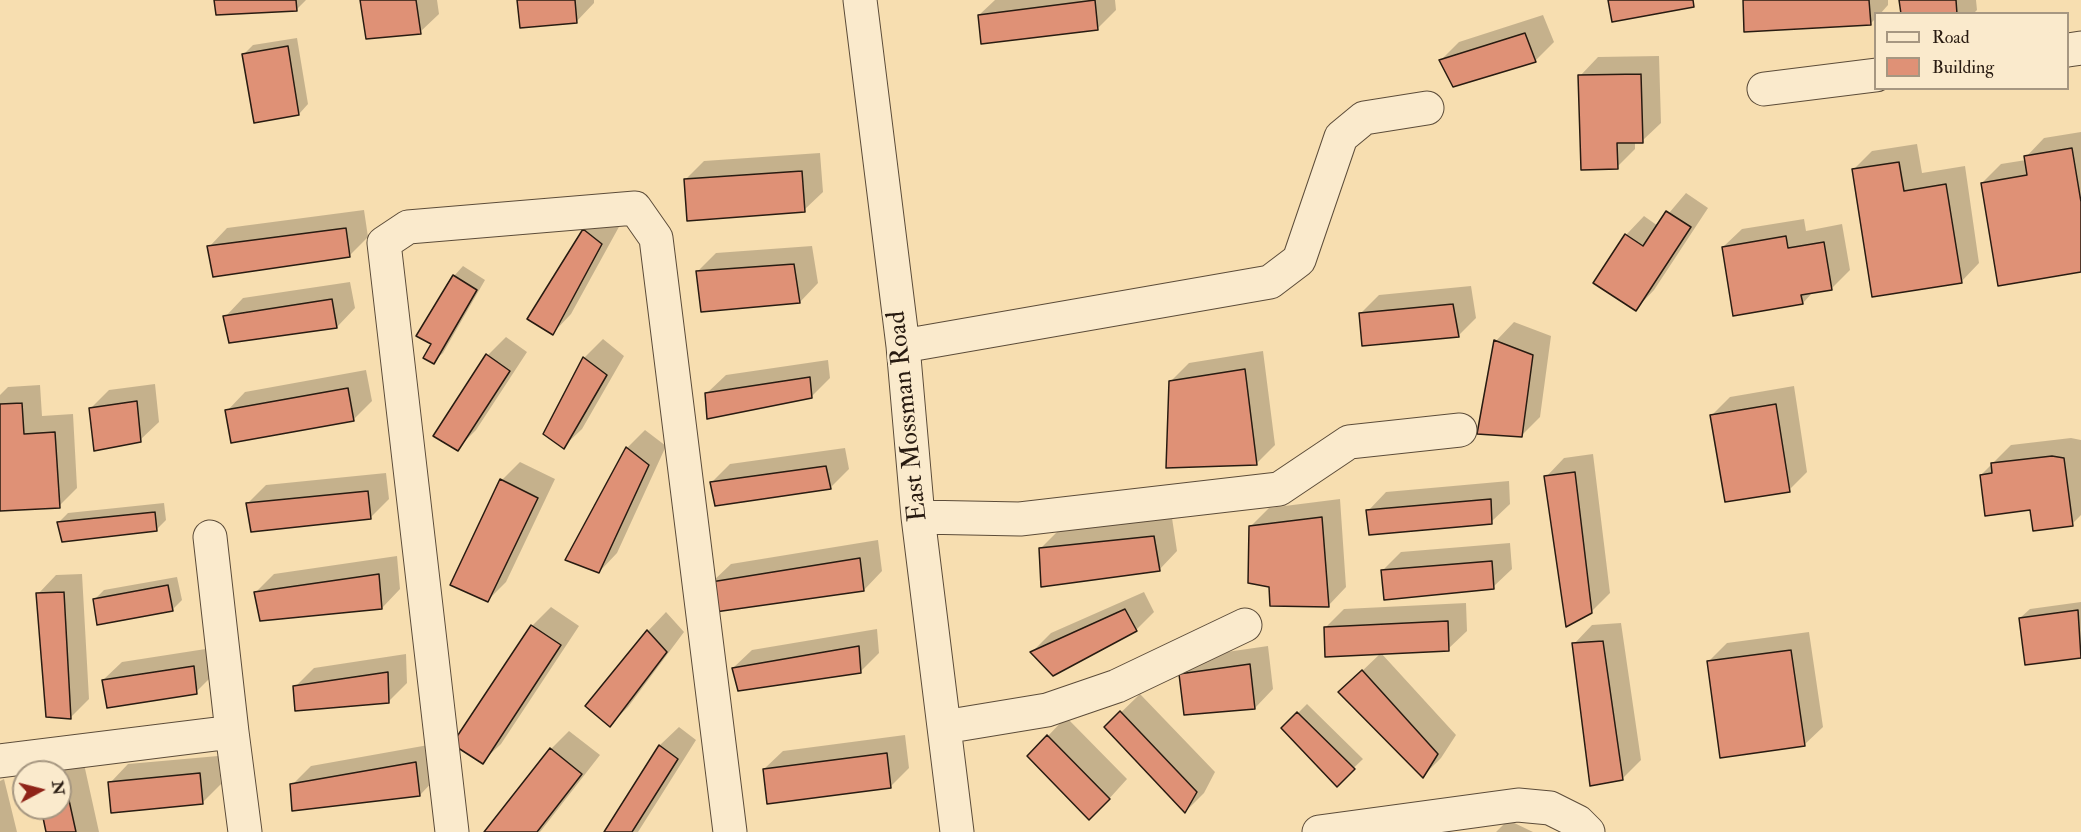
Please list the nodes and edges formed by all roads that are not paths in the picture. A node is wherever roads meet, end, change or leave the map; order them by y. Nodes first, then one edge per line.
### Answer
1 (860, 0) edge
2 (1874, 75) edge
3 (1764, 89) dead end
4 (1427, 108) dead end
5 (903, 346) junction
6 (1460, 430) dead end
7 (918, 517) junction
8 (210, 537) dead end
9 (1245, 625) dead end
10 (944, 727) junction
11 (232, 732) junction
12 (0, 761) edge
13 (245, 832) edge
14 (452, 832) edge
15 (730, 832) edge
16 (957, 832) edge
17 (1319, 832) edge
18 (1588, 832) edge

1 - 5 street, East Mossman Road
2 - 3 street
4 - 5 street
5 - 7 street, East Mossman Road
6 - 7 street
7 - 10 street, East Mossman Road
8 - 11 street
9 - 10 street
10 - 16 street, East Mossman Road
11 - 12 street
11 - 13 street
14 - 15 street
17 - 18 street

